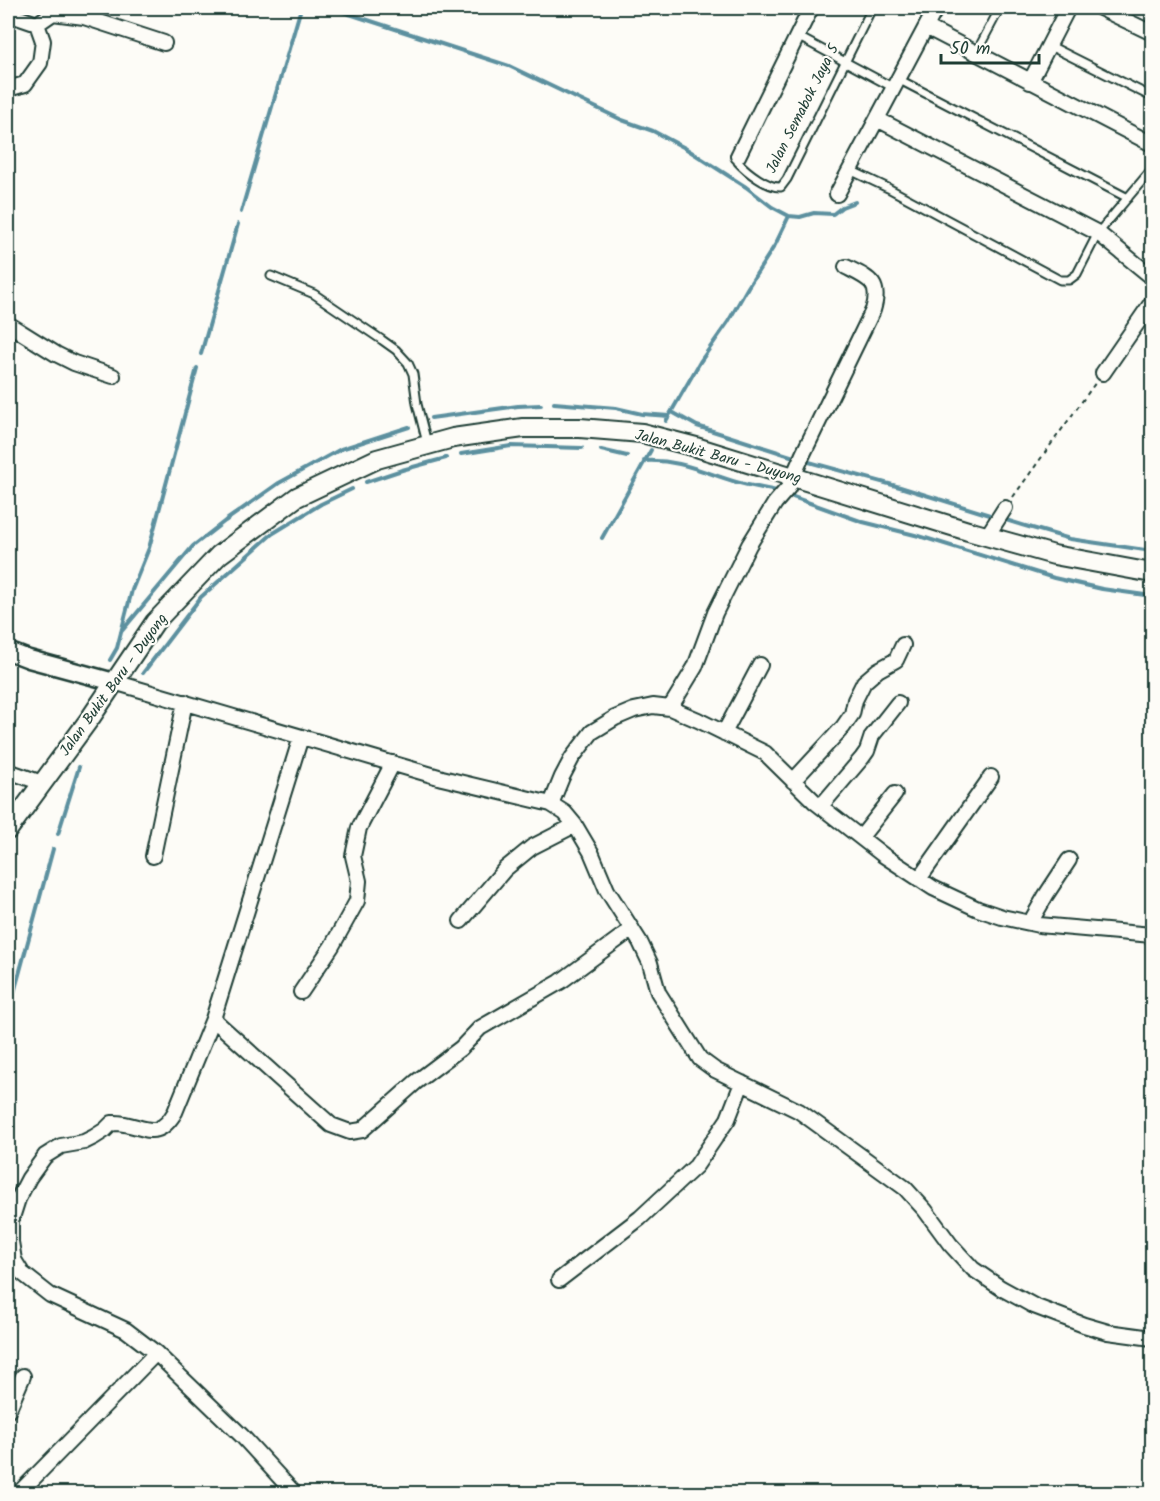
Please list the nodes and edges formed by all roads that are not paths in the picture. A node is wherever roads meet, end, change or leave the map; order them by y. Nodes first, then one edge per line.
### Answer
1 (811, 8) edge
2 (872, 8) edge
3 (936, 8) edge
4 (1000, 8) edge
5 (1068, 8) edge
6 (1100, 8) edge
7 (8, 14) edge
8 (37, 24) junction
9 (926, 27) junction
10 (1152, 33) edge
11 (797, 36) junction
12 (164, 43) dead end
13 (1048, 45) junction
14 (976, 54) junction
15 (846, 62) junction
16 (1030, 82) junction
17 (896, 83) junction
18 (8, 89) edge
19 (1152, 97) edge
20 (877, 119) junction
21 (1152, 144) edge
22 (738, 156) joint
23 (1152, 169) edge
24 (850, 170) junction
25 (837, 194) dead end
26 (1128, 198) junction
27 (1098, 232) junction
28 (846, 267) dead end
29 (271, 276) dead end
30 (1152, 277) edge
31 (1152, 302) edge
32 (8, 324) edge
33 (1103, 373) road end
34 (113, 376) dead end
35 (428, 445) junction
36 (793, 477) junction
37 (1005, 508) road end
38 (992, 529) junction
39 (1152, 573) edge
40 (903, 645) dead end
41 (8, 651) edge
42 (760, 665) dead end
43 (114, 682) junction
44 (185, 702) junction
45 (898, 703) dead end
46 (670, 708) junction
47 (724, 733) junction
48 (301, 737) junction
49 (393, 763) junction
50 (8, 771) edge
51 (991, 777) dead end
52 (793, 781) junction
53 (42, 783) junction
54 (895, 794) dead end
55 (551, 804) junction
56 (820, 806) junction
57 (575, 825) junction
58 (8, 830) edge
59 (861, 837) junction
60 (153, 856) dead end
61 (1069, 860) dead end
62 (919, 879) junction
63 (461, 921) dead end
64 (1030, 923) junction
65 (633, 930) junction
66 (1152, 935) edge
67 (301, 992) dead end
68 (213, 1019) junction
69 (742, 1083) junction
70 (559, 1280) dead end
71 (1152, 1338) edge
72 (156, 1353) junction
73 (23, 1376) dead end
74 (8, 1411) edge
75 (289, 1492) edge
76 (18, 1494) edge

1 - 11 street, Jalan Semabok Jaya 5
2 - 15 lane, Jalan Semabok Jaya 5
3 - 9 street
4 - 14 lane
5 - 13 street
6 - 10 street
7 - 8 street
8 - 12 street
8 - 18 street
9 - 14 street
9 - 17 street
11 - 15 lane
11 - 22 street, Jalan Semabok Jaya 5
13 - 16 street
13 - 19 lane
14 - 16 street
15 - 17 lane
15 - 22 lane, Jalan Semabok Jaya 5
16 - 21 street
17 - 20 street
17 - 26 lane
20 - 24 street
20 - 27 street
23 - 26 lane
24 - 25 street
24 - 27 lane
26 - 27 lane
27 - 30 street
28 - 36 street
29 - 35 lane
31 - 33 street
32 - 34 street
35 - 36 main road, Jalan Bukit Baru - Duyong
35 - 43 main road, Jalan Bukit Baru - Duyong
36 - 38 main road, Jalan Bukit Baru - Duyong
36 - 46 street
37 - 38 street
38 - 39 main road, Jalan Bukit Baru - Duyong
40 - 52 street
41 - 43 street
42 - 47 street
43 - 44 street
43 - 53 main road, Jalan Bukit Baru - Duyong
44 - 48 street
44 - 60 street
45 - 56 street
46 - 47 street
46 - 55 street
47 - 52 street
48 - 49 street
48 - 68 street
49 - 55 street
49 - 67 street
50 - 53 street
51 - 62 street
52 - 56 street
53 - 58 main road, Jalan Bukit Baru - Duyong
54 - 59 street
55 - 57 street
56 - 59 street
57 - 63 street
57 - 65 street
59 - 62 street
61 - 64 street
62 - 64 street
64 - 66 street
65 - 68 street
65 - 69 street
68 - 72 street
69 - 70 street
69 - 71 street
72 - 75 street
72 - 76 street
73 - 74 street

